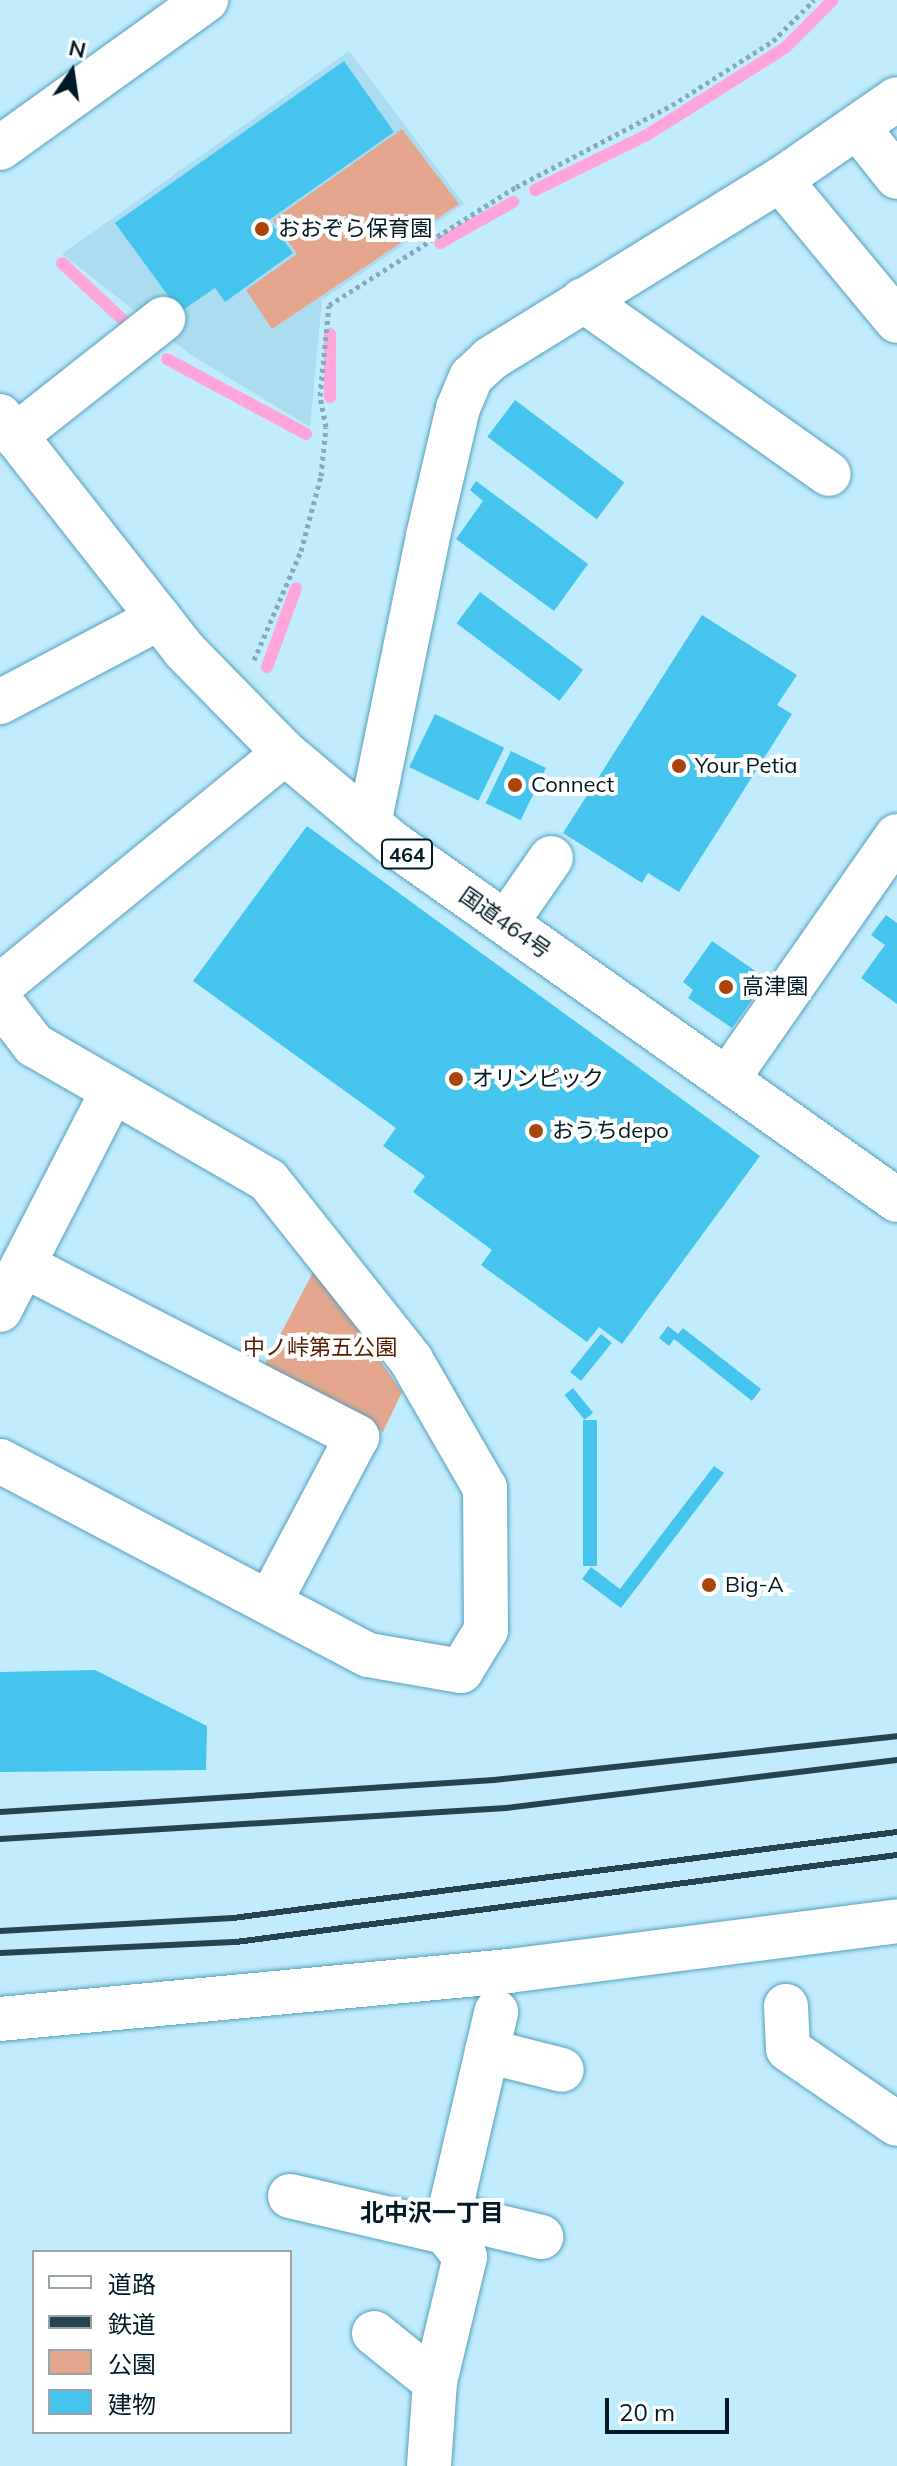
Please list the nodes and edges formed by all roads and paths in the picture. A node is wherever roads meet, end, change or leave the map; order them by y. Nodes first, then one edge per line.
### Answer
1 (206, 0) edge
2 (814, 0) edge
3 (897, 99) edge
4 (859, 129) junction
5 (0, 148) edge
6 (897, 177) edge
7 (780, 180) junction
8 (583, 300) junction
9 (163, 319) dead end
10 (897, 321) edge
11 (8, 426) edge
12 (829, 474) dead end
13 (159, 618) junction
14 (232, 700) junction
15 (0, 702) edge
16 (285, 753) junction
17 (369, 824) junction
18 (897, 836) edge
19 (551, 858) dead end
20 (506, 923) junction
21 (0, 986) edge
22 (0, 1001) edge
23 (728, 1078) junction
24 (112, 1092) junction
25 (897, 1200) edge
26 (23, 1265) junction
27 (0, 1310) edge
28 (0, 1461) edge
29 (270, 1601) junction
30 (897, 1921) edge
31 (786, 2006) dead end
32 (0, 2019) edge
33 (562, 2070) dead end
34 (897, 2124) edge
35 (290, 2196) dead end
36 (447, 2223) junction
37 (541, 2237) dead end
38 (374, 2333) dead end
39 (435, 2382) junction
40 (429, 2466) edge

1 - 5 main road
2 - 14 path
3 - 4 main road
4 - 6 main road
4 - 7 main road
7 - 8 main road
7 - 10 main road
8 - 12 main road
8 - 17 main road
9 - 11 main road
11 - 13 main road, 国道464号 / 464
13 - 14 main road, 国道464号 / 464
13 - 15 main road
14 - 16 main road, 国道464号 / 464
16 - 17 main road, 国道464号 / 464
16 - 21 main road
17 - 20 main road, 国道464号 / 464
18 - 23 main road
19 - 20 main road
20 - 23 main road, 国道464号 / 464
22 - 24 main road
23 - 25 main road, 国道464号 / 464
24 - 26 main road
24 - 29 main road
26 - 27 main road
26 - 29 main road
28 - 29 main road
30 - 32 main road
31 - 34 main road
33 - 36 main road
35 - 36 main road
36 - 37 main road
36 - 39 main road
38 - 39 main road
39 - 40 main road

